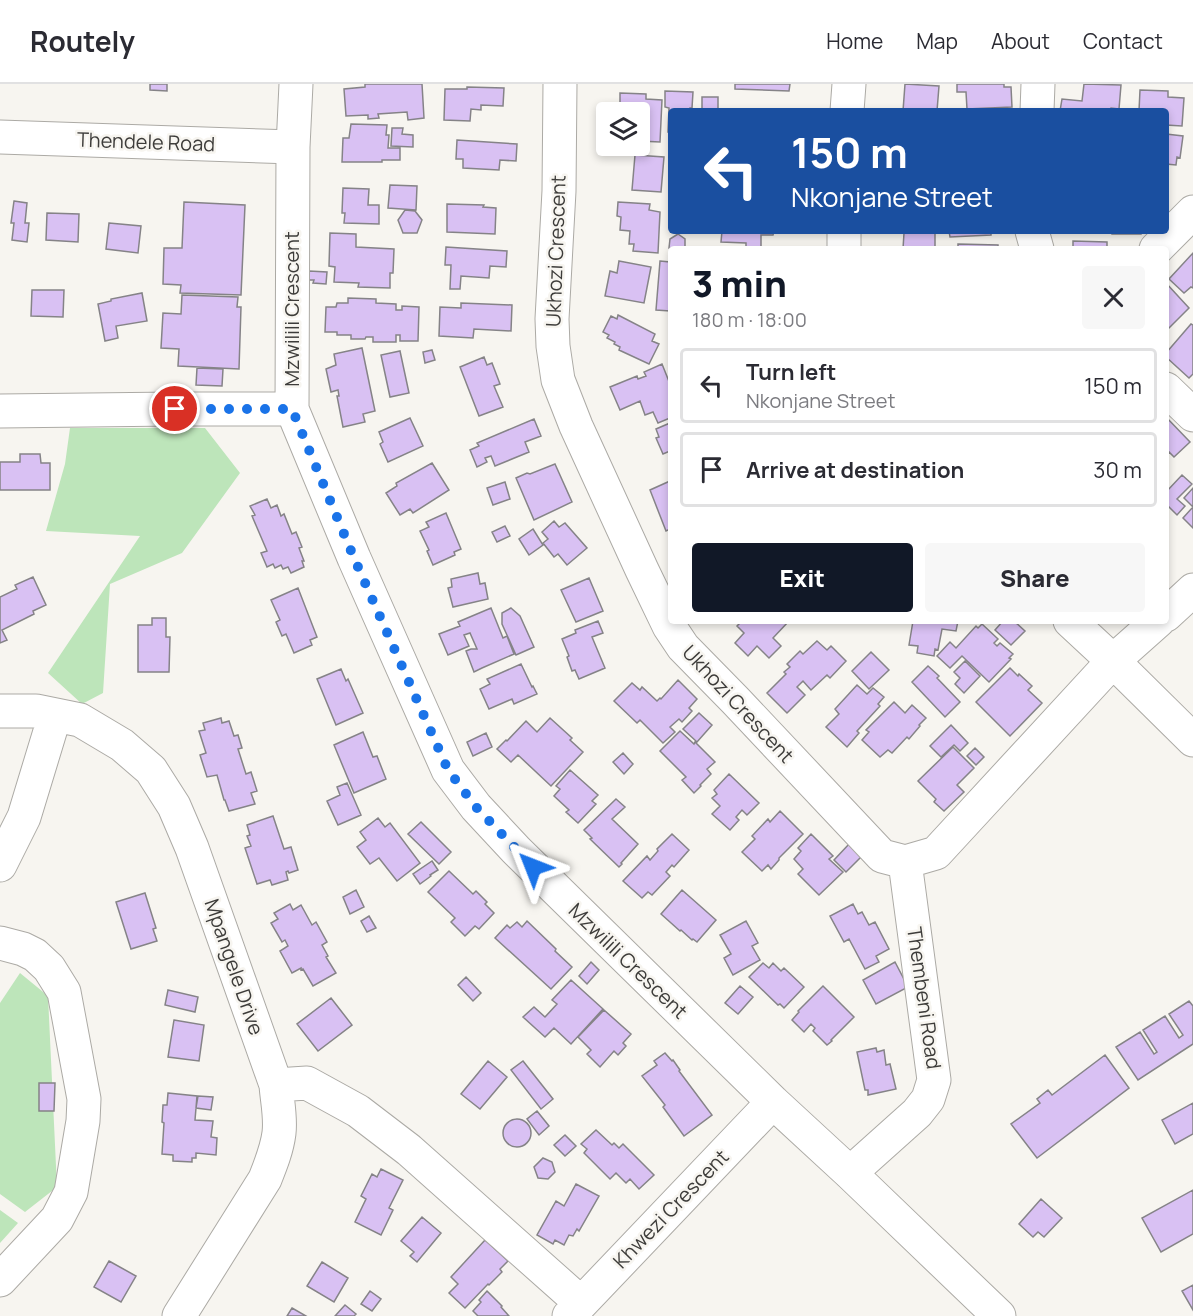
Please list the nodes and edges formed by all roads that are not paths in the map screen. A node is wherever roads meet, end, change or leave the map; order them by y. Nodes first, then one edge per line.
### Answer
1 (296, 84) edge
2 (560, 84) edge
3 (849, 84) edge
4 (1038, 84) edge
5 (848, 108) edge
6 (1037, 108) edge
7 (0, 137) edge
8 (293, 147) junction
9 (1193, 212) edge
10 (1159, 246) edge
11 (1169, 392) edge
12 (292, 409) junction
13 (0, 411) edge
14 (1193, 415) edge
15 (1193, 590) edge
16 (1169, 612) edge
17 (1073, 624) edge
18 (1155, 624) edge
19 (1113, 661) junction
20 (0, 711) edge
21 (55, 715) junction
22 (1193, 740) edge
23 (905, 862) junction
24 (0, 865) edge
25 (0, 943) edge
26 (276, 1085) junction
27 (772, 1102) junction
28 (850, 1173) junction
29 (0, 1280) edge
30 (575, 1310) edge
31 (179, 1316) edge
32 (999, 1316) edge

1 - 8 street, Mzwilili Crescent
2 - 23 street, Ukhozi Crescent
3 - 5 street
4 - 6 street
7 - 8 street, Thendele Road
8 - 12 street, Mzwilili Crescent
9 - 10 street
11 - 14 street
12 - 13 street
12 - 27 street, Mzwilili Crescent
15 - 16 street
17 - 19 street
18 - 19 street
19 - 22 street
19 - 23 street
20 - 21 street, Mpangele Drive
21 - 24 street
21 - 26 street, Mpangele Drive
23 - 28 street, Thembeni Road
25 - 29 street
26 - 30 street
26 - 31 street, Mpangele Drive
27 - 28 street, Mzwilili Crescent
27 - 30 street, Khwezi Crescent
28 - 32 street, Mzwilili Crescent

